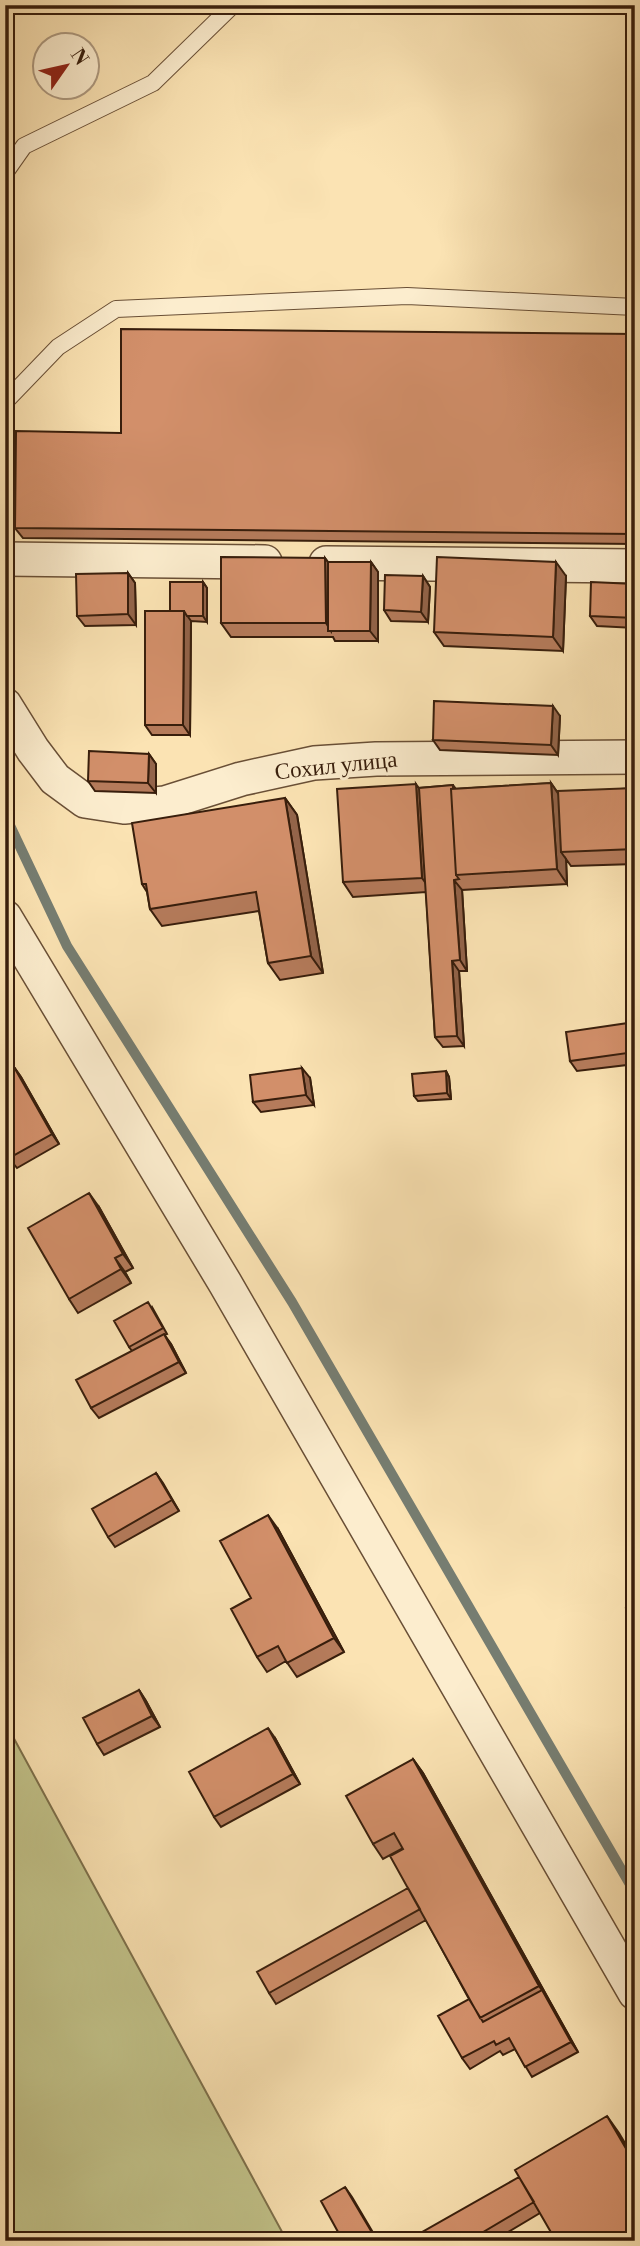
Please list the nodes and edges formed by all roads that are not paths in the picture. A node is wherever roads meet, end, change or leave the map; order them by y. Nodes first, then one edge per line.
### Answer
1 (233, 5) edge
2 (5, 173) edge
3 (635, 307) edge
4 (5, 402) edge
5 (5, 559) edge
6 (635, 566) edge
7 (5, 705) edge
8 (635, 757) edge
9 (5, 917) edge
10 (635, 1993) edge

1 - 2 lane
3 - 4 lane
5 - 6 street
7 - 8 street, Сохил улица
9 - 10 street

